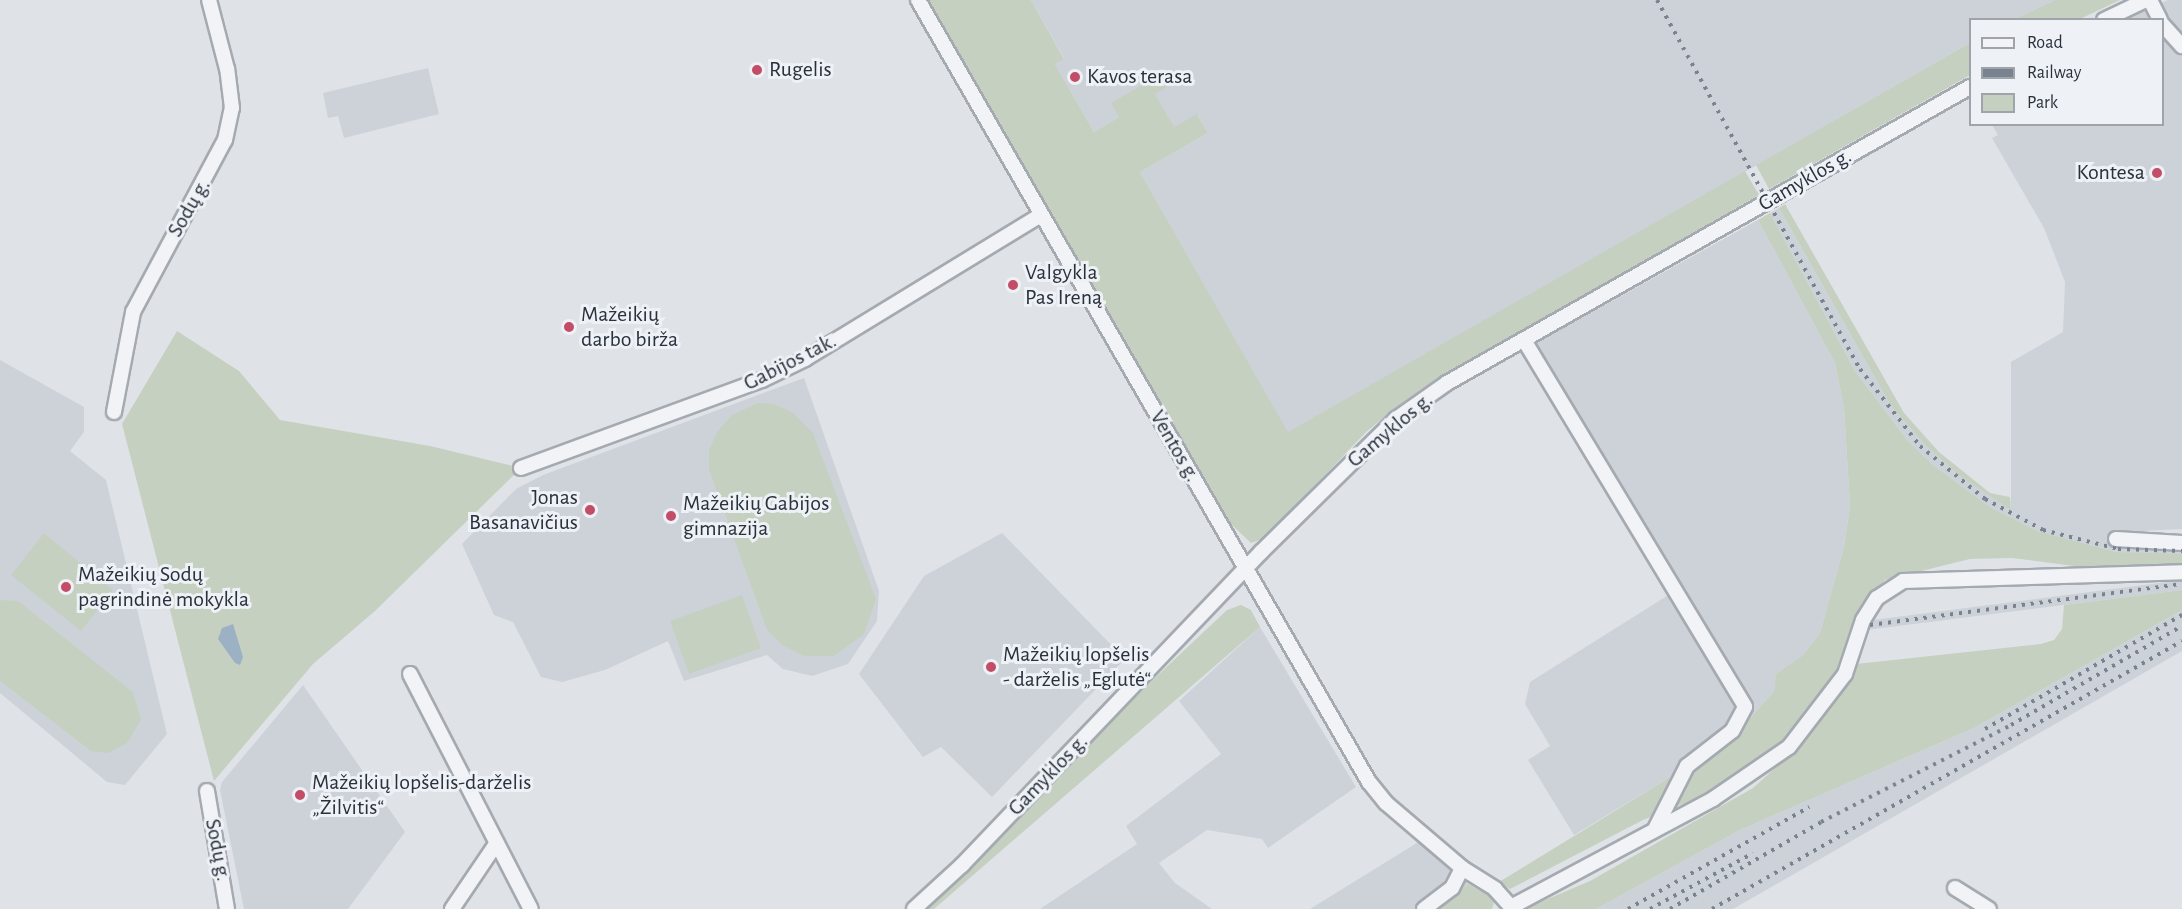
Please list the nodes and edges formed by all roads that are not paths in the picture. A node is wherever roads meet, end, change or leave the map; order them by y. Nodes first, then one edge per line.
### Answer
1 (209, 0) edge
2 (918, 0) edge
3 (2146, 0) edge
4 (2150, 0) edge
5 (2108, 18) edge
6 (2159, 18) edge
7 (2164, 25) edge
8 (2182, 46) edge
9 (1969, 88) edge
10 (1041, 216) junction
11 (1524, 340) junction
12 (114, 412) dead end
13 (520, 468) dead end
14 (2116, 539) dead end
15 (2182, 543) edge
16 (1247, 567) junction
17 (2182, 572) edge
18 (410, 674) dead end
19 (207, 791) dead end
20 (1655, 829) junction
21 (495, 843) junction
22 (1462, 868) junction
23 (1955, 888) dead end
24 (916, 908) edge
25 (1508, 908) edge
26 (227, 909) edge
27 (452, 909) edge
28 (531, 909) edge
29 (1424, 909) edge
30 (1989, 909) edge

1 - 12 street, Sodų g.
2 - 10 street, Ventos g.
3 - 5 street
4 - 6 street
7 - 8 street
9 - 11 street, Gamyklos g.
10 - 13 street, Gabijos tak.
10 - 16 street, Ventos g.
11 - 16 street, Gamyklos g.
11 - 20 street
14 - 15 street
16 - 22 street, Ventos g.
16 - 24 street, Gamyklos g.
17 - 20 street
18 - 21 street
19 - 26 street, Sodų g.
20 - 25 street
21 - 27 street
21 - 28 street
22 - 25 street, Ventos g.
22 - 29 street
23 - 30 street

